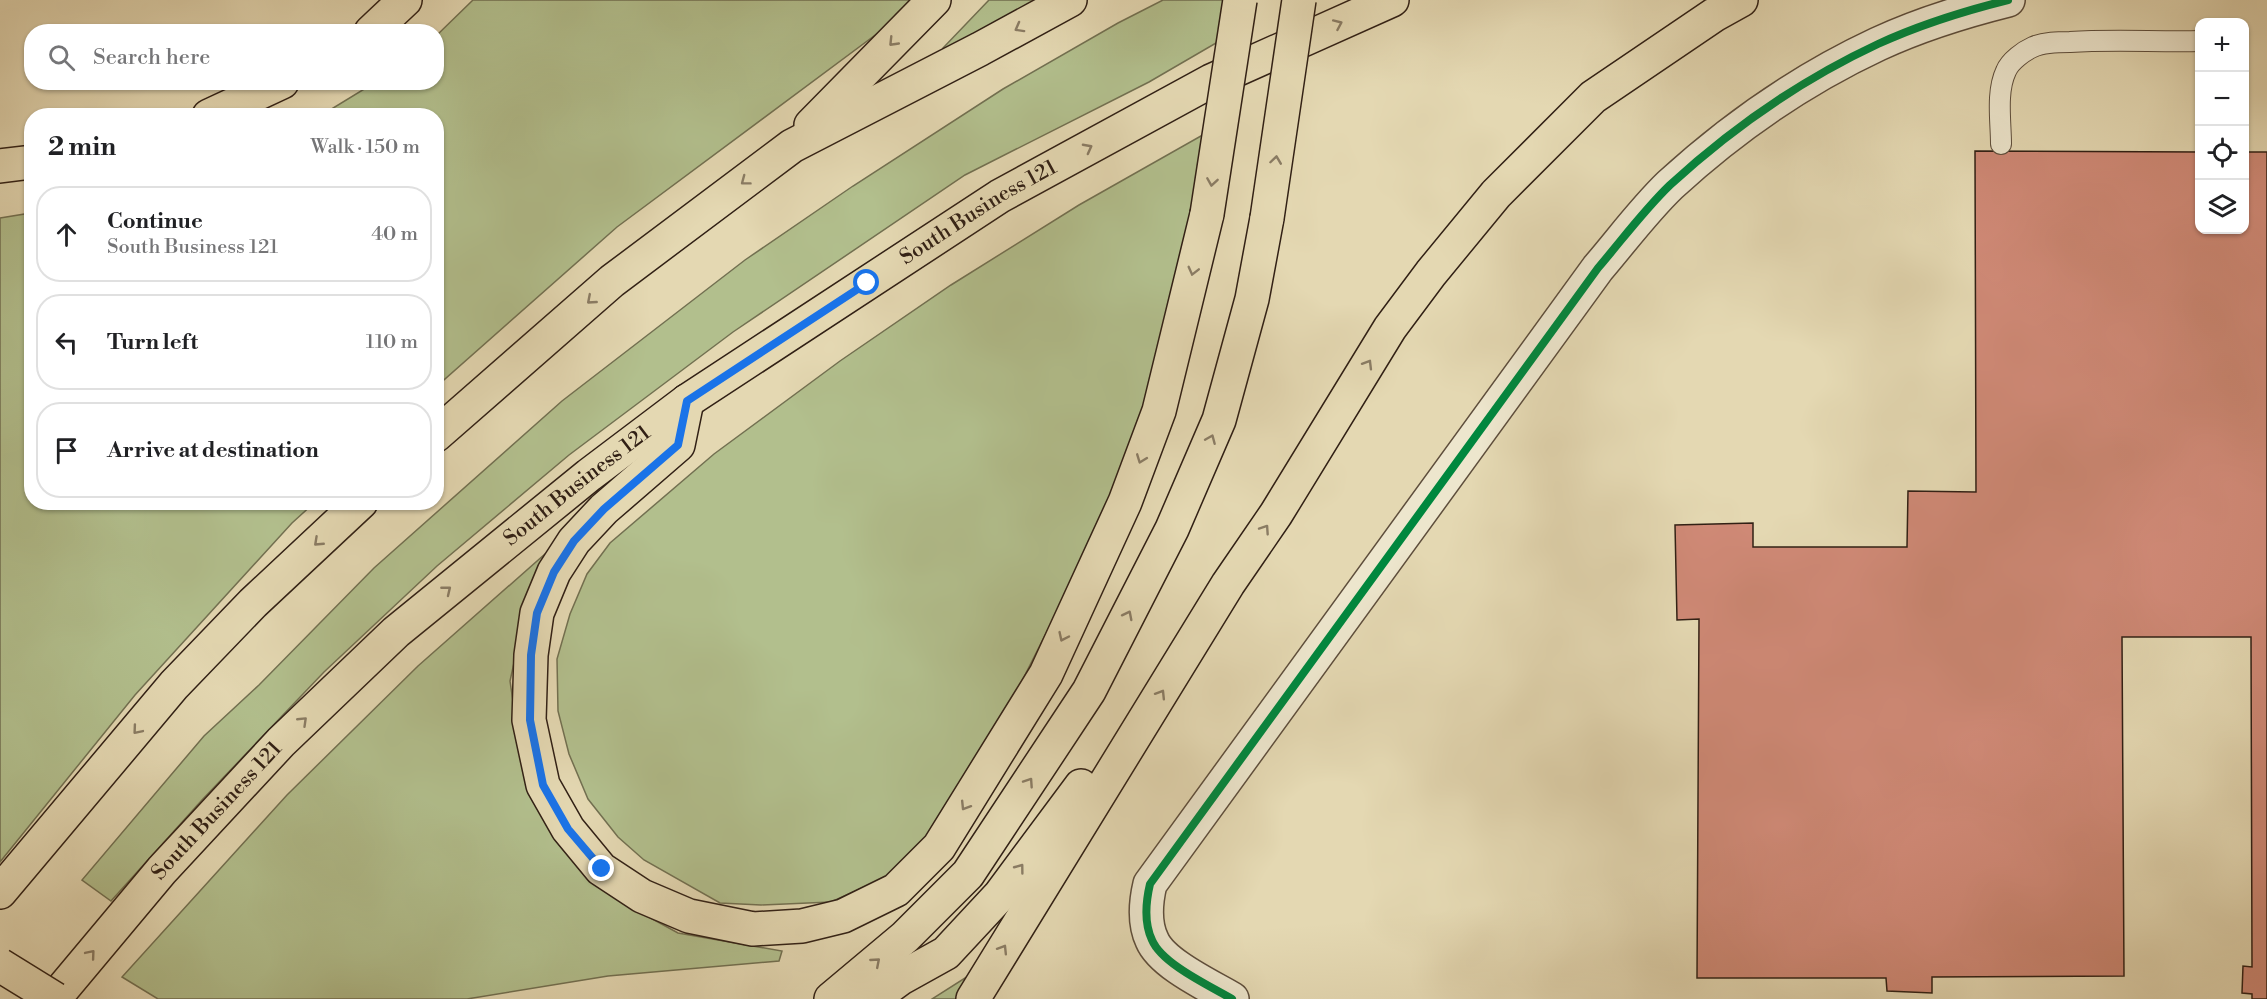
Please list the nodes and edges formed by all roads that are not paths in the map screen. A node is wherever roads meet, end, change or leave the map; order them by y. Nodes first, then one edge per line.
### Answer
1 (405, 0) edge
2 (934, 0) edge
3 (1070, 0) edge
4 (1240, 0) edge
5 (1299, 0) edge
6 (1392, 0) edge
7 (1741, 0) edge
8 (2008, 0) edge
9 (380, 24) edge
10 (2195, 41) edge
11 (265, 90) edge
12 (226, 108) edge
13 (2001, 144) dead end
14 (792, 146) junction
15 (24, 163) edge
16 (0, 165) edge
17 (687, 401) junction
18 (444, 428) edge
19 (352, 510) edge
20 (1228, 585) junction
21 (0, 892) edge
22 (0, 965) edge
23 (55, 999) edge
24 (831, 999) edge
25 (867, 999) edge
26 (973, 999) edge
27 (1232, 999) edge

1 - 9 main road
2 -> 14 main road
3 -> 14 main road
4 -> 17 main road, bridge
24 -> 5 main road, bridge
17 -> 6 main road, South Business 121
20 -> 7 main road
8 - 27 street
10 - 13 lane
11 - 12 main road
14 -> 18 main road
15 - 16 main road
23 -> 17 main road, South Business 121
19 -> 21 main road
25 -> 20 main road
26 -> 20 main road
22 - 23 main road, bridge

